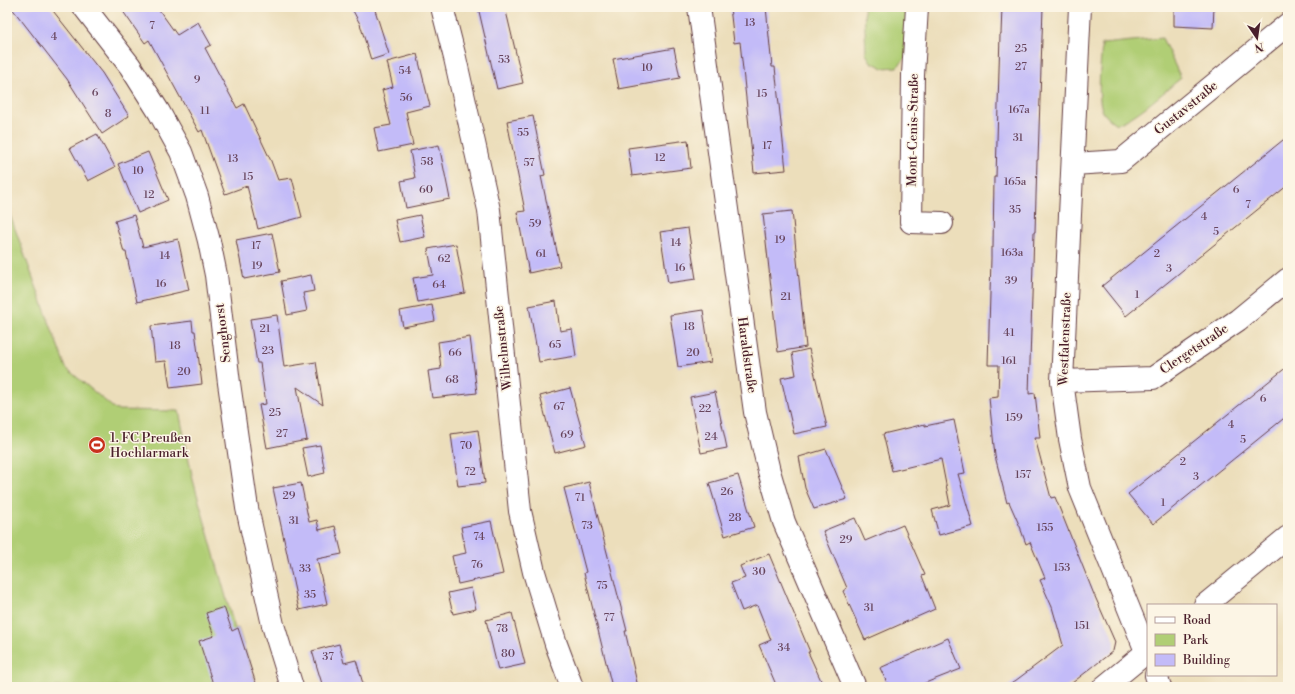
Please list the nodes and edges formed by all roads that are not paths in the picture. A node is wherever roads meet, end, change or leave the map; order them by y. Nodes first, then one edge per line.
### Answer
1 (84, 7) edge
2 (442, 7) edge
3 (699, 7) edge
4 (917, 7) edge
5 (1080, 7) edge
6 (1288, 24) edge
7 (1073, 164) junction
8 (942, 223) dead end
9 (1288, 279) edge
10 (1062, 381) junction
11 (1288, 537) edge
12 (1206, 604) edge
13 (1147, 651) edge
14 (1147, 654) edge
15 (1156, 676) edge
16 (292, 687) edge
17 (572, 687) edge
18 (855, 687) edge
19 (1104, 687) edge
20 (1160, 687) edge

1 - 16 street, Senghorst
2 - 17 street, Wilhelmstraße
3 - 18 street, Haraldstraße
4 - 8 street, Mont-Cenis-Straße
5 - 7 street, Westfalenstraße
6 - 7 street, Gustavstraße
7 - 10 street, Westfalenstraße
9 - 10 street, Clergetstraße
10 - 13 street, Westfalenstraße
11 - 12 street
14 - 19 street
15 - 20 street

